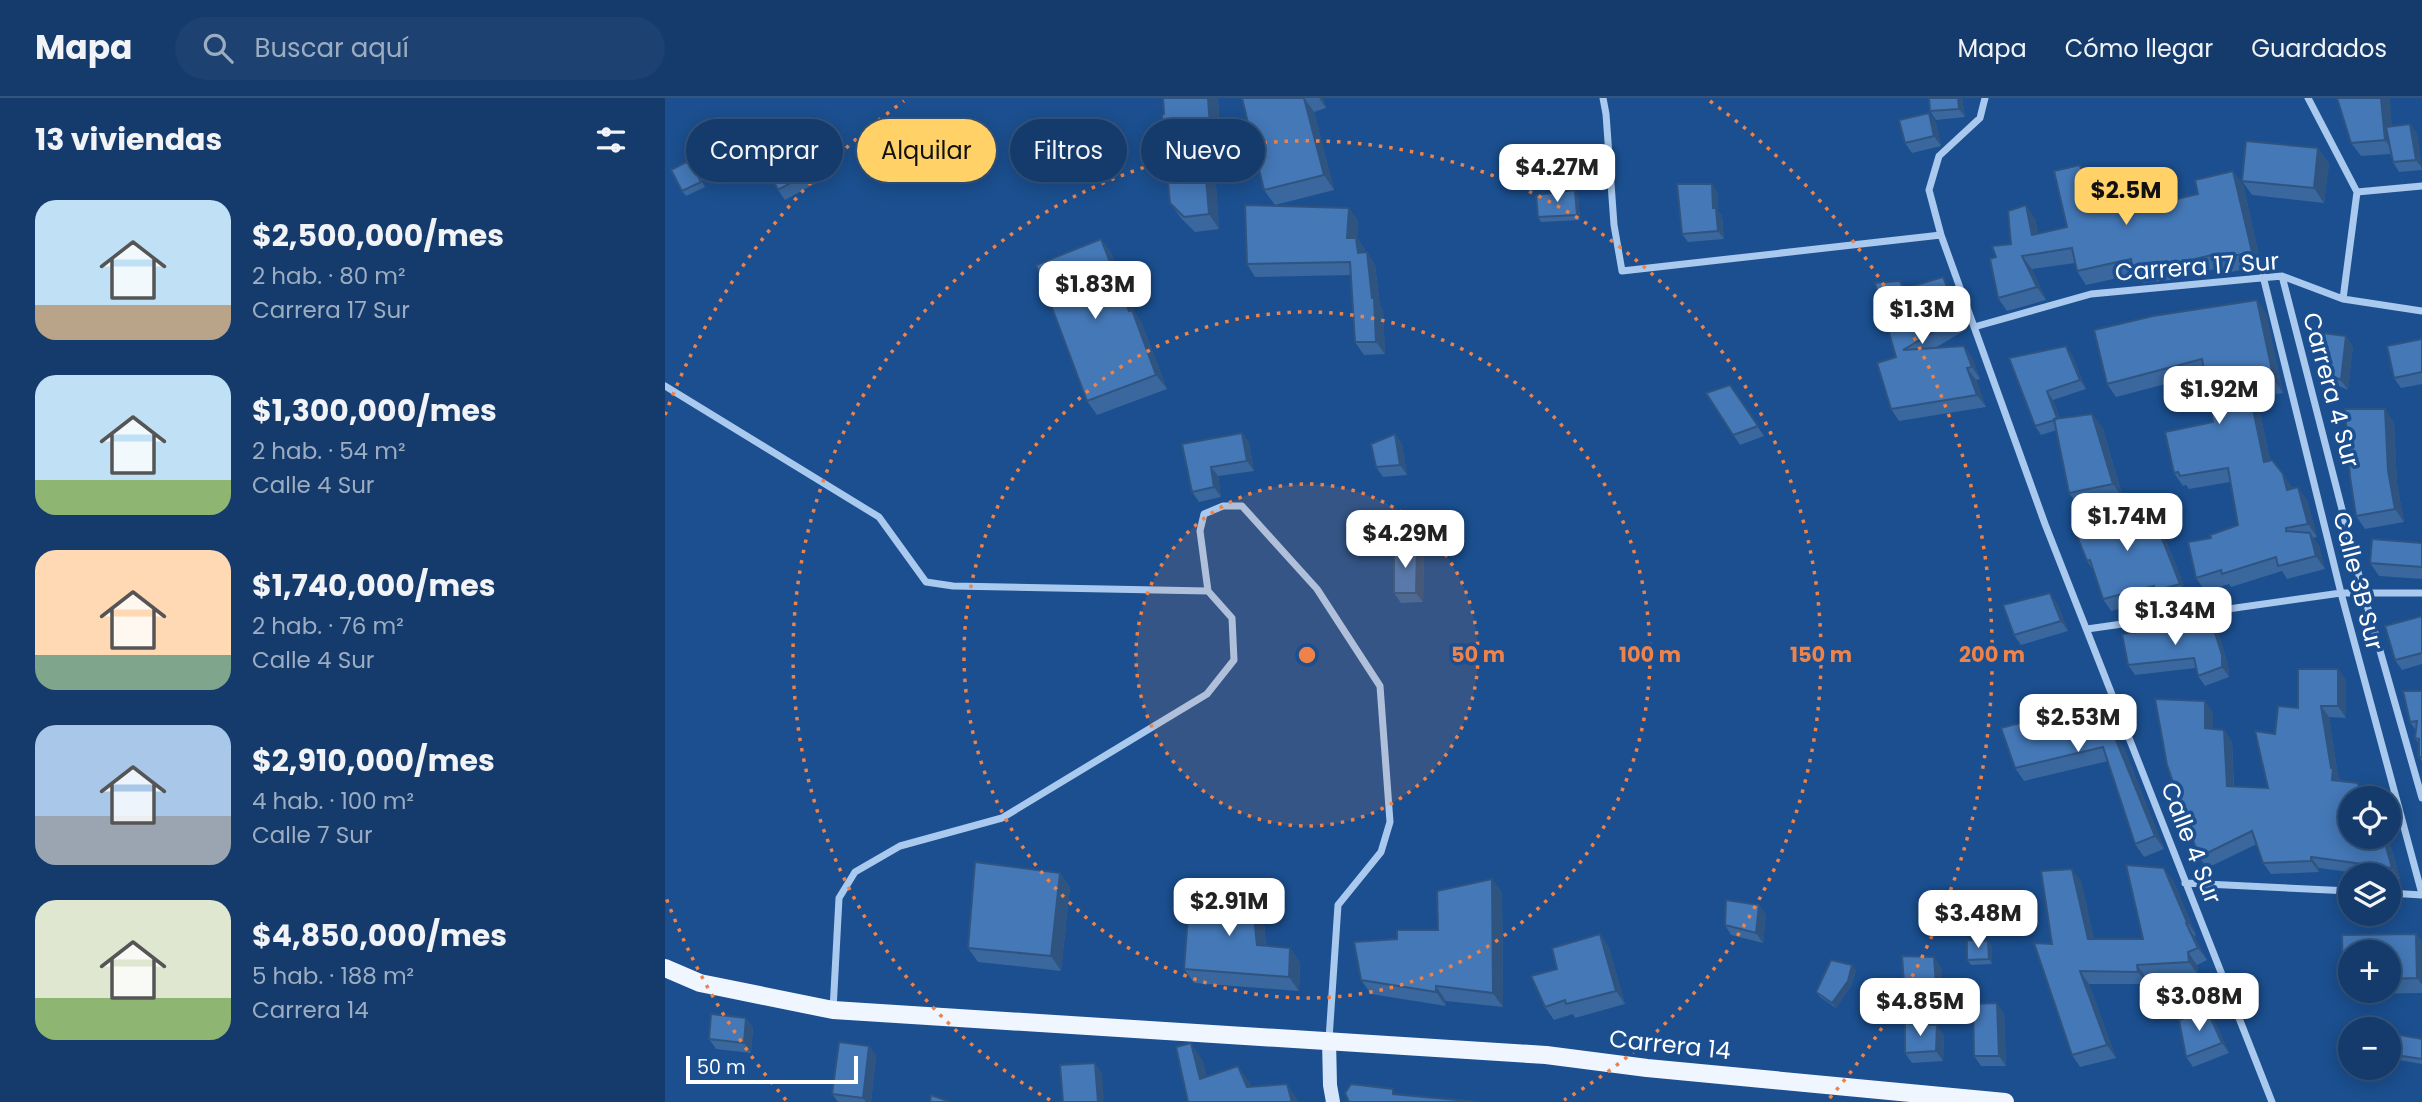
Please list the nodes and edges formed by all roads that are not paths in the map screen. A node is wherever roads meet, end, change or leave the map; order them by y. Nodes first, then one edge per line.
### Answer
1 (1603, 98) edge
2 (1986, 98) edge
3 (2308, 98) edge
4 (2422, 186) edge
5 (2357, 192) junction
6 (1941, 235) junction
7 (2263, 276) junction
8 (2281, 276) junction
9 (2343, 299) junction
10 (2422, 311) edge
11 (1974, 327) junction
12 (665, 386) edge
13 (1208, 591) junction
14 (2363, 591) junction
15 (2341, 593) junction
16 (2422, 593) edge
17 (2087, 629) junction
18 (2422, 798) edge
19 (2185, 883) junction
20 (2338, 890) edge
21 (2401, 893) edge
22 (2422, 894) edge
23 (665, 968) edge
24 (833, 1010) junction
25 (1329, 1040) junction
26 (1333, 1102) edge
27 (2005, 1102) edge
28 (2272, 1102) edge

1 - 6 street
2 - 6 street, Calle 4 Sur
3 - 5 street
4 - 5 street
5 - 9 street
6 - 11 street, Calle 4 Sur
7 - 8 street, Carrera 17 Sur
7 - 11 street, Carrera 17 Sur
7 - 15 street, Calle 3B Sur
8 - 9 street, Carrera 17 Sur
8 - 14 street, Carrera 4 Sur
9 - 10 street, Carrera 17 Sur
11 - 17 street, Calle 4 Sur
12 - 13 street
13 - 24 street
13 - 25 street
14 - 15 street
14 - 16 street
14 - 18 street, Carrera 4 Sur
15 - 17 street
15 - 22 street, Calle 3B Sur
17 - 19 street, Calle 4 Sur
19 - 20 street
19 - 28 street, Calle 4 Sur
21 - 22 street
23 - 24 main road, Carrera 14
24 - 25 main road, Carrera 14
25 - 26 main road
25 - 27 main road, Carrera 14

